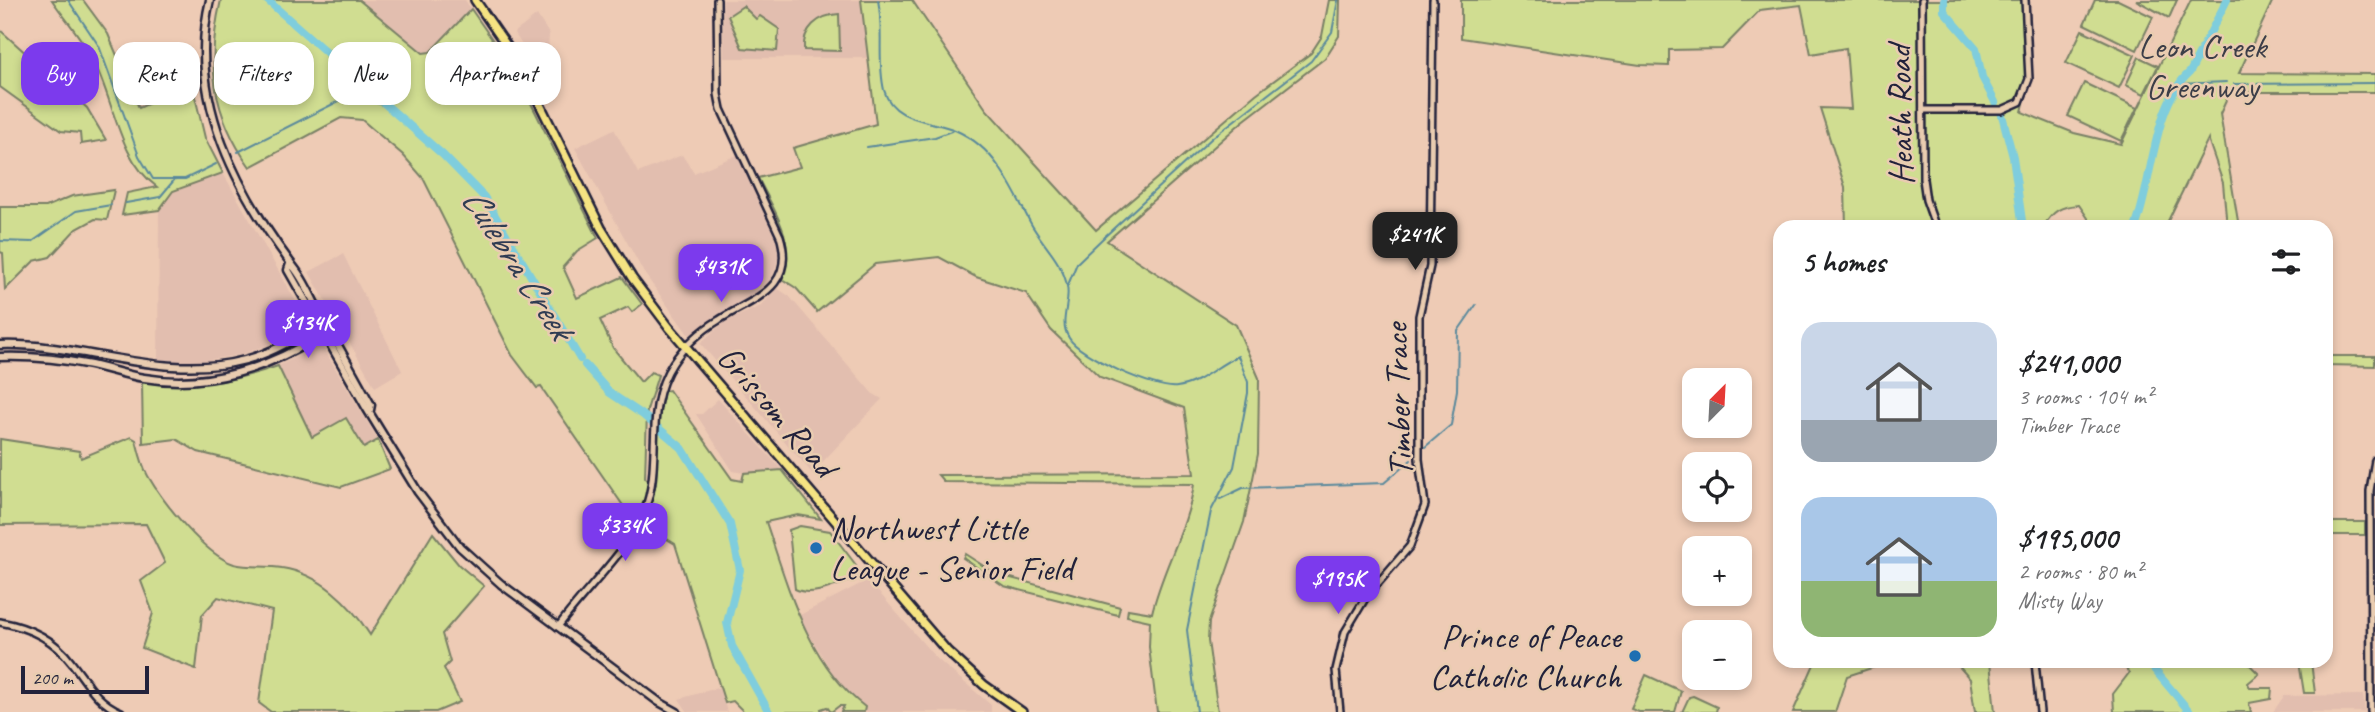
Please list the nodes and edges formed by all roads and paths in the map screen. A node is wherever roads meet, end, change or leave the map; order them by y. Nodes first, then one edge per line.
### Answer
1 (210, 0) edge
2 (475, 0) edge
3 (718, 0) edge
4 (1433, 0) edge
5 (1922, 0) edge
6 (2025, 0) edge
7 (1923, 110) junction
8 (1934, 220) edge
9 (289, 264) junction
10 (319, 326) junction
11 (323, 334) junction
12 (0, 345) edge
13 (687, 347) junction
14 (275, 350) junction
15 (0, 356) edge
16 (279, 359) junction
17 (370, 410) junction
18 (2375, 460) edge
19 (0, 622) edge
20 (558, 626) junction
21 (2036, 668) edge
22 (659, 702) junction
23 (105, 704) junction
24 (100, 712) edge
25 (121, 712) edge
26 (667, 712) edge
27 (677, 712) edge
28 (1022, 712) edge
29 (1340, 712) edge
30 (2040, 712) edge
31 (2371, 712) edge

1 - 9 main road
2 - 13 main road, Grissom Road
3 - 13 street
4 - 29 street, Timber Trace
5 - 7 street, Heath Road
6 - 7 street
7 - 8 street, Heath Road
9 - 10 main road
9 - 17 main road
10 - 11 main road
10 - 14 main road
11 - 16 main road
11 - 17 main road
12 - 14 main road
13 - 20 street
13 - 28 main road, Grissom Road
14 - 16 main road
15 - 16 main road
17 - 20 main road
18 - 31 street
19 - 23 street
20 - 22 main road
21 - 30 street
22 - 26 main road
22 - 27 main road
23 - 24 street
23 - 25 street

